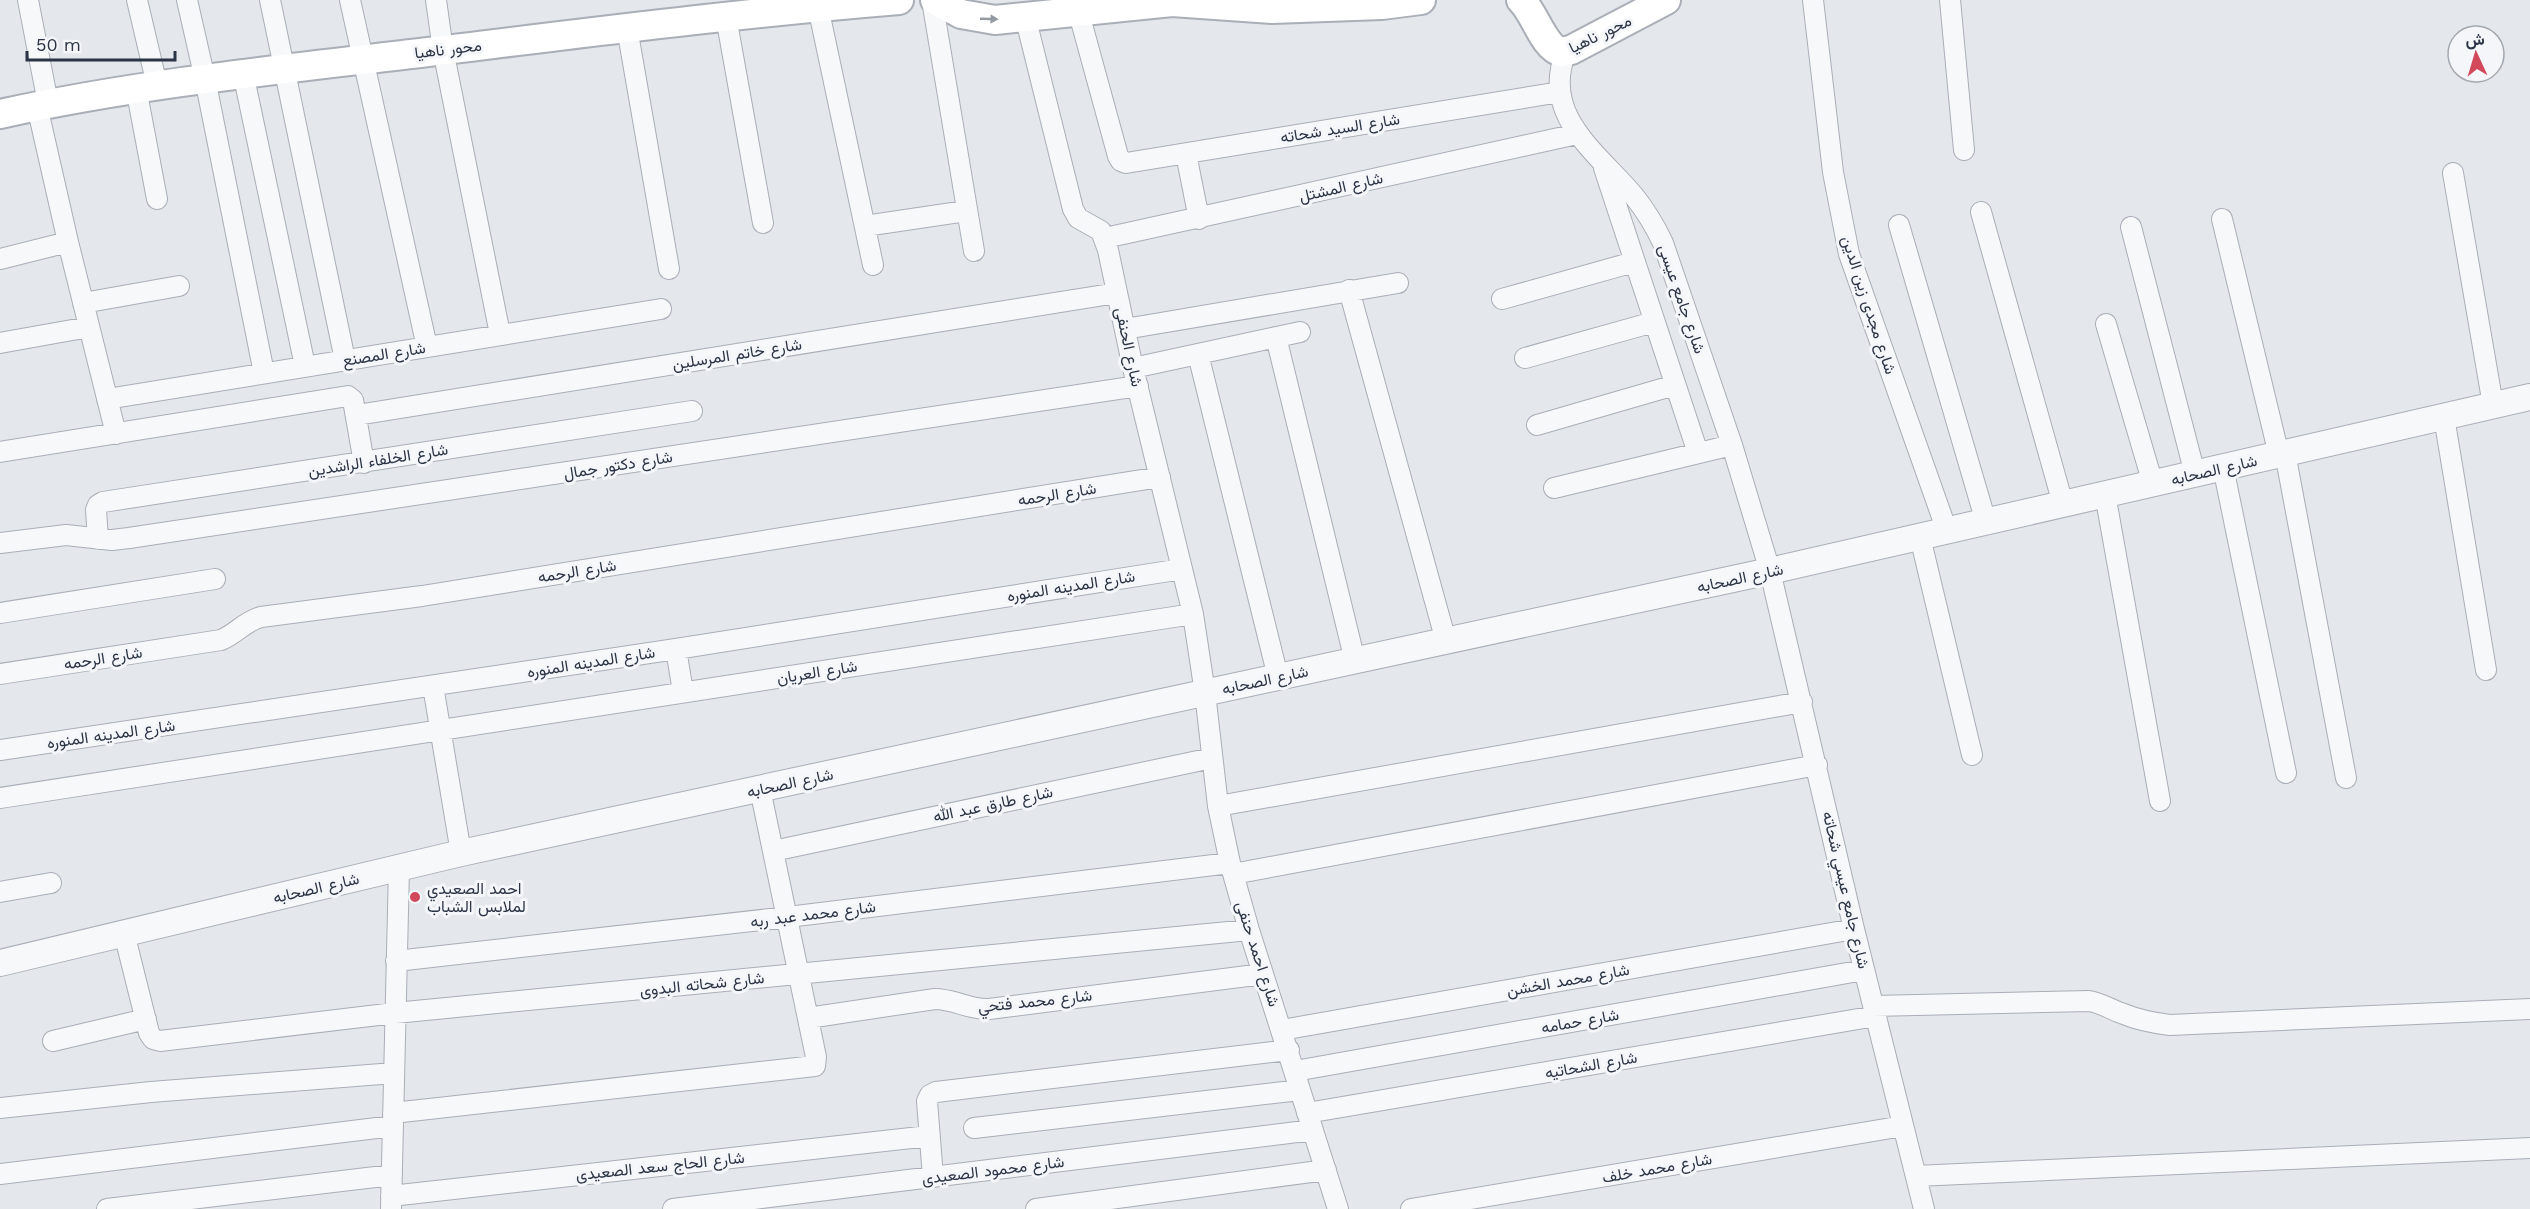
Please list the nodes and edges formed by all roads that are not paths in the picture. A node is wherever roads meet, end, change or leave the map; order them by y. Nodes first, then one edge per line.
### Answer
1 (28, 0) edge
2 (138, 0) edge
3 (187, 0) edge
4 (270, 0) edge
5 (350, 0) edge
6 (436, 0) edge
7 (899, 0) edge
8 (933, 0) edge
9 (1421, 0) edge
10 (1521, 0) edge
11 (1666, 0) edge
12 (1813, 0) edge
13 (1950, 0) edge
14 (1092, 6) edge
15 (818, 7) junction
16 (1025, 16) junction
17 (726, 17) junction
18 (627, 28) junction
19 (443, 50) junction
20 (1566, 52) junction
21 (362, 60) junction
22 (285, 69) junction
23 (243, 74) junction
24 (206, 79) junction
25 (147, 86) junction
26 (1560, 92) junction
27 (43, 104) junction
28 (0, 114) edge
29 (1577, 134) junction
30 (1964, 150) dead end
31 (1186, 154) junction
32 (1602, 162) junction
33 (2452, 174) dead end
34 (157, 199) dead end
35 (966, 211) junction
36 (1981, 212) dead end
37 (1199, 219) junction
38 (2222, 219) dead end
39 (763, 223) dead end
40 (1899, 225) dead end
41 (865, 226) junction
42 (2131, 227) dead end
43 (1105, 238) junction
44 (68, 242) junction
45 (974, 251) dead end
46 (0, 259) edge
47 (1634, 262) junction
48 (873, 266) dead end
49 (669, 269) dead end
50 (1398, 282) dead end
51 (179, 286) dead end
52 (1349, 291) junction
53 (1118, 292) junction
54 (1502, 299) dead end
55 (83, 303) junction
56 (661, 309) dead end
57 (1654, 322) junction
58 (2106, 324) dead end
59 (89, 327) junction
60 (1125, 329) junction
61 (1300, 332) dead end
62 (500, 334) junction
63 (1276, 337) junction
64 (0, 342) edge
65 (427, 347) junction
66 (1198, 354) junction
67 (1525, 358) dead end
68 (345, 360) junction
69 (305, 366) junction
70 (264, 373) junction
71 (1136, 377) junction
72 (1676, 385) junction
73 (2530, 397) edge
74 (107, 399) junction
75 (2493, 405) junction
76 (692, 411) dead end
77 (357, 415) junction
78 (2444, 417) junction
79 (1537, 425) dead end
80 (116, 434) junction
81 (1732, 445) junction
82 (0, 452) edge
83 (1698, 453) junction
84 (2282, 454) junction
85 (364, 463) junction
86 (2223, 467) junction
87 (2195, 474) junction
88 (1160, 477) junction
89 (2153, 484) junction
90 (1554, 488) dead end
91 (2105, 494) junction
92 (2063, 504) junction
93 (1986, 522) junction
94 (1947, 531) junction
95 (1920, 537) junction
96 (98, 539) junction
97 (0, 543) edge
98 (1182, 569) junction
99 (1770, 571) junction
100 (215, 579) dead end
101 (0, 613) edge
102 (1193, 614) junction
103 (1446, 641) junction
104 (676, 649) junction
105 (1355, 661) junction
106 (2486, 670) dead end
107 (0, 674) edge
108 (1278, 677) junction
109 (433, 686) junction
110 (683, 692) junction
111 (1205, 693) junction
112 (1802, 702) junction
113 (440, 730) junction
114 (0, 750) edge
115 (1972, 755) dead end
116 (1212, 758) junction
117 (1817, 765) junction
118 (2286, 773) dead end
119 (2346, 778) dead end
120 (760, 789) junction
121 (0, 798) edge
122 (2160, 801) dead end
123 (1218, 806) junction
124 (773, 851) junction
125 (461, 854) junction
126 (399, 868) junction
127 (1231, 868) junction
128 (51, 883) dead end
129 (0, 892) edge
130 (788, 917) junction
131 (1854, 929) junction
132 (1249, 930) junction
133 (124, 933) junction
134 (396, 961) junction
135 (0, 963) edge
136 (1864, 970) junction
137 (799, 974) junction
138 (1263, 974) junction
139 (2530, 1009) edge
140 (1874, 1011) junction
141 (395, 1014) junction
142 (808, 1018) junction
143 (146, 1019) junction
144 (1282, 1030) junction
145 (53, 1041) dead end
146 (1289, 1050) junction
147 (394, 1073) junction
148 (1297, 1081) junction
149 (0, 1108) edge
150 (393, 1120) junction
151 (1310, 1122) junction
152 (1904, 1126) junction
153 (974, 1128) dead end
154 (929, 1136) junction
155 (2530, 1149) edge
156 (1326, 1170) junction
157 (0, 1174) edge
158 (392, 1175) junction
159 (1916, 1176) junction
160 (933, 1178) junction
161 (391, 1202) edge
162 (107, 1209) edge
163 (673, 1209) edge
164 (1036, 1209) edge
165 (1338, 1209) edge
166 (1411, 1209) edge
167 (1924, 1209) edge

1 - 27 street
2 - 25 street
3 - 24 street
4 - 22 street
5 - 21 street
6 - 19 street
7 - 15 main road, محور ناهيا
8 -> 16 main road
8 - 35 street
9 - 14 main road
10 - 20 main road, محور ناهيا
11 - 20 main road, محور ناهيا
12 - 94 street, شارع مجدى زين الدين
13 - 30 street
14 - 16 main road
14 - 31 street, شارع السيد شحاته
15 - 17 main road, محور ناهيا
15 - 41 street
16 - 43 street
17 - 18 main road, محور ناهيا
17 - 39 street
18 - 19 main road, محور ناهيا
18 - 49 street
19 - 21 main road, محور ناهيا
19 - 62 street
20 - 26 street, شارع جامع عيسى
21 - 22 main road, محور ناهيا
21 - 65 street
22 - 23 main road, محور ناهيا
22 - 68 street
23 - 24 main road, محور ناهيا
23 - 69 street
24 - 25 main road, محور ناهيا
24 - 70 street
25 - 27 main road, محور ناهيا
25 - 34 street
26 - 29 street, شارع جامع عيسى
26 - 31 street, شارع السيد شحاته
27 - 28 main road, محور ناهيا
27 - 44 street
29 - 32 street, شارع جامع عيسى
29 - 37 street, شارع المشتل
31 - 37 street
32 - 47 street
32 - 81 street, شارع جامع عيسى
33 - 75 street
35 - 41 street
35 - 45 street
36 - 92 street
37 - 43 street, شارع المشتل
38 - 84 street
40 - 93 street
41 - 48 street
42 - 87 street
43 - 53 street, شارع الحنفى
44 - 46 street
44 - 55 street
47 - 54 street
47 - 57 street
50 - 52 street
51 - 55 street
52 - 60 street
52 - 103 street
53 - 60 street, شارع الحنفى
53 - 77 street, شارع خاتم المرسلين
55 - 59 street
56 - 62 street, شارع المصنع
57 - 67 street
57 - 72 street
58 - 89 street
59 - 64 street
59 - 74 street
60 - 71 street, شارع الحنفى
61 - 63 street, شارع دكتور جمال
62 - 65 street, شارع المصنع
63 - 66 street, شارع دكتور جمال
63 - 105 street
65 - 68 street, شارع المصنع
66 - 71 street, شارع دكتور جمال
66 - 108 street
68 - 69 street, شارع المصنع
69 - 70 street, شارع المصنع
70 - 74 street, شارع المصنع
71 - 88 street, شارع الحنفى
71 - 96 street, شارع دكتور جمال
72 - 79 street
72 - 83 street
73 - 75 street, شارع الصحابه
74 - 80 street
75 - 78 street, شارع الصحابه
76 - 85 street, شارع الخلفاء الراشدين
77 - 80 street
77 - 85 street
78 - 84 street, شارع الصحابه
78 - 106 street
80 - 82 street
81 - 83 street
81 - 99 street, شارع جامع عيسى
83 - 90 street
84 - 86 street, شارع الصحابه
84 - 119 street
85 - 96 street, شارع الخلفاء الراشدين
86 - 87 street, شارع الصحابه
86 - 118 street
87 - 89 street, شارع الصحابه
88 - 98 street, شارع الحنفى
88 - 107 street, شارع الرحمه
89 - 91 street, شارع الصحابه
91 - 92 street, شارع الصحابه
91 - 122 street
92 - 93 street, شارع الصحابه
93 - 94 street, شارع الصحابه
94 - 95 street, شارع الصحابه
95 - 99 street, شارع الصحابه
95 - 115 street
96 - 97 street, شارع دكتور جمال
98 - 102 street, شارع الحنفى
98 - 104 street, شارع المدينه المنوره
99 - 103 street, شارع الصحابه
99 - 112 street, شارع جامع عيسي شحاته
100 - 101 street
102 - 110 street, شارع العريان
102 - 111 street, شارع الحنفى
103 - 105 street, شارع الصحابه
104 - 109 street, شارع المدينه المنوره
104 - 110 street
105 - 108 street, شارع الصحابه
108 - 111 street, شارع الصحابه
109 - 113 street
109 - 114 street, شارع المدينه المنوره
110 - 113 street, شارع العريان
111 - 116 street, شارع احمد حنفى
111 - 120 street, شارع الصحابه
112 - 117 street, شارع جامع عيسي شحاته
112 - 123 street
113 - 121 street, شارع العريان
113 - 125 street
116 - 123 street, شارع احمد حنفى
116 - 124 street, شارع طارق عبد الله
117 - 127 street, شارع محمد عبد ربه
117 - 131 street, شارع جامع عيسي شحاته
120 - 124 street
120 - 125 street, شارع الصحابه
123 - 127 street, شارع احمد حنفى
124 - 130 street
125 - 126 street, شارع الصحابه
126 - 133 street, شارع الصحابه
126 - 134 street
127 - 130 street, شارع محمد عبد ربه
127 - 132 street, شارع احمد حنفى
128 - 129 street
130 - 134 street, شارع محمد عبد ربه
130 - 137 street
131 - 136 street, شارع جامع عيسي شحاته
131 - 144 street, شارع محمد الخشن
132 - 137 street, شارع شحاته البدوى
132 - 138 street, شارع احمد حنفى
133 - 135 street, شارع الصحابه
133 - 143 street
134 - 141 street
136 - 140 street, شارع جامع عيسي شحاته
136 - 148 street, شارع حمامه
137 - 141 street, شارع شحاته البدوى
137 - 142 street
138 - 142 street, شارع محمد فتحي
138 - 144 street, شارع احمد حنفى
139 - 140 street, شارع الشحاتيه
140 - 151 street, شارع الشحاتيه
140 - 152 street, شارع جامع عيسي شحاته
141 - 143 street, شارع شحاته البدوى
141 - 147 street
142 - 150 street
143 - 145 street
144 - 146 street, شارع احمد حنفى
146 - 148 street, شارع احمد حنفى
146 - 154 street
147 - 149 street
147 - 150 street
148 - 151 street, شارع احمد حنفى
148 - 153 street, شارع حمامه
150 - 157 street
150 - 158 street
151 - 156 street, شارع احمد حنفى
151 - 160 street, شارع محمود الصعيدى
152 - 159 street, شارع جامع عيسي شحاته
152 - 166 street, شارع محمد خلف
154 - 160 street
154 - 161 street, شارع الحاج سعد الصعيدى
155 - 159 street
156 - 164 street
156 - 165 street, شارع احمد حنفى
158 - 161 street
158 - 162 street
159 - 167 street, شارع جامع عيسي شحاته
160 - 163 street, شارع محمود الصعيدى

